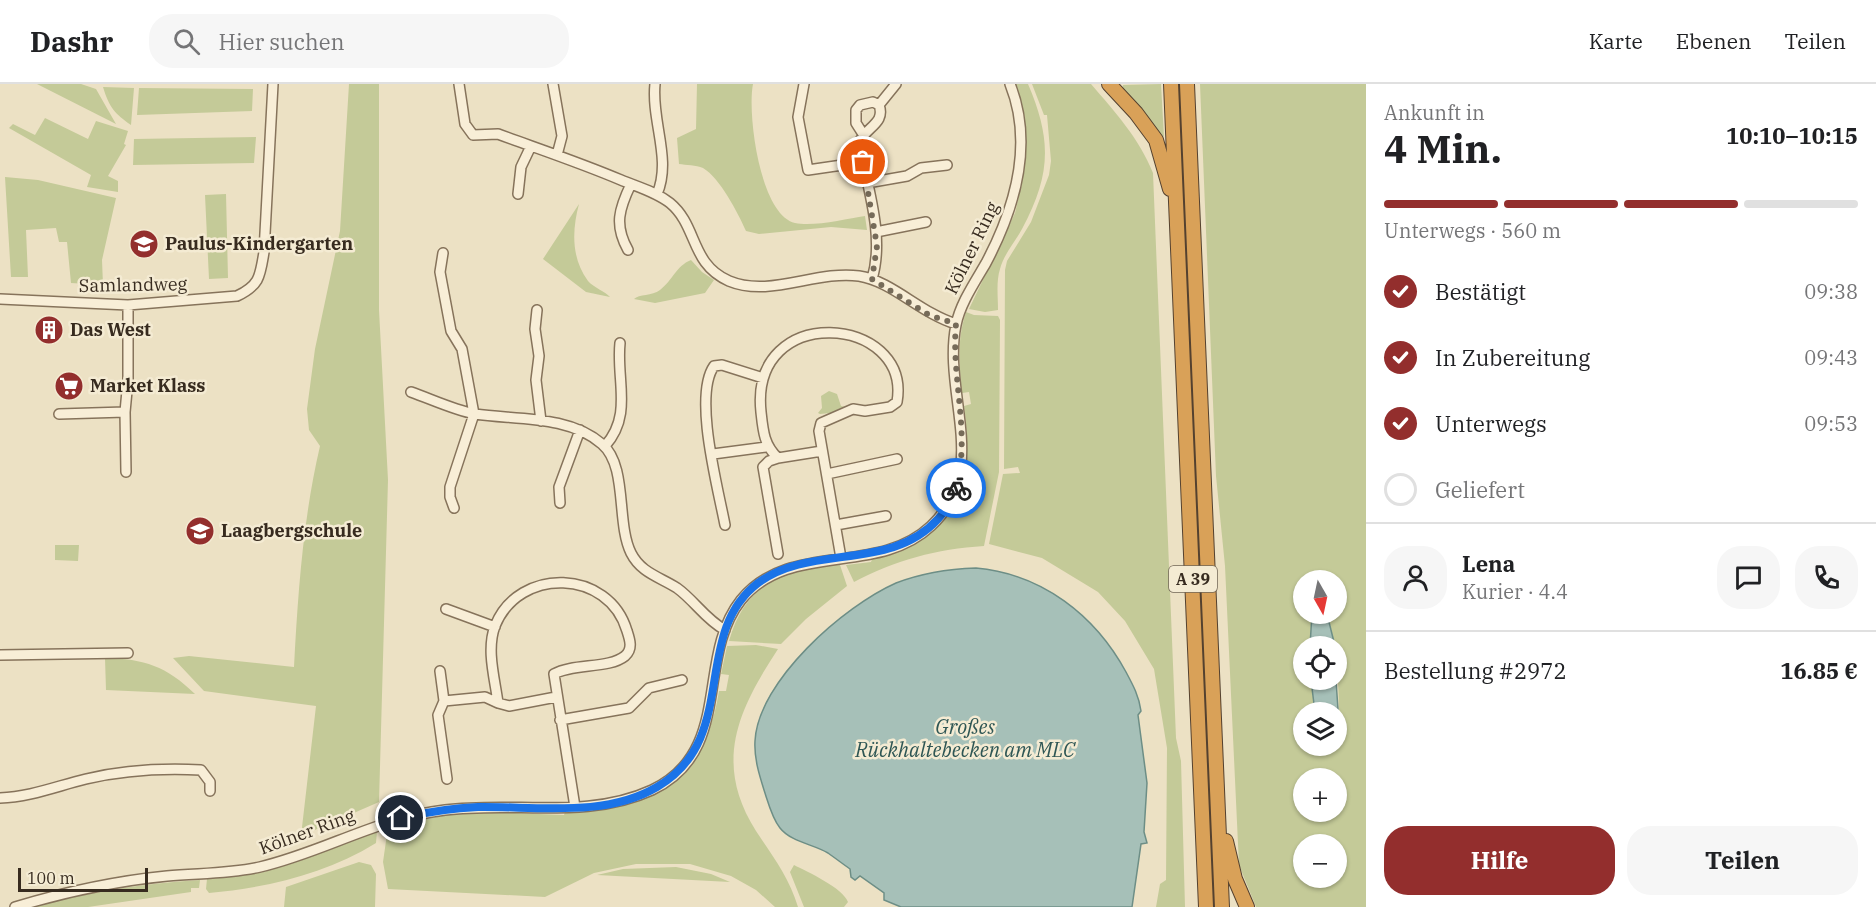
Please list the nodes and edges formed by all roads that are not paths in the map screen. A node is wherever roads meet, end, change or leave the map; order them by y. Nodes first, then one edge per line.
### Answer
1 (273, 84) edge
2 (459, 84) edge
3 (553, 84) edge
4 (655, 84) edge
5 (804, 84) edge
6 (896, 84) edge
7 (1011, 84) edge
8 (1109, 84) edge
9 (1172, 84) edge
10 (1187, 84) edge
11 (879, 105) junction
12 (862, 134) junction
13 (531, 146) junction
14 (557, 155) junction
15 (863, 162) junction
16 (947, 165) dead end
17 (867, 183) junction
18 (631, 184) junction
19 (518, 194) dead end
20 (657, 194) junction
21 (1177, 218) junction
22 (926, 222) dead end
23 (876, 232) junction
24 (628, 250) dead end
25 (443, 253) dead end
26 (872, 279) junction
27 (0, 299) edge
28 (128, 304) junction
29 (537, 310) dead end
30 (956, 324) junction
31 (620, 343) dead end
32 (762, 378) junction
33 (411, 392) dead end
34 (124, 412) junction
35 (59, 414) dead end
36 (474, 414) junction
37 (541, 421) junction
38 (580, 430) junction
39 (605, 446) junction
40 (766, 447) junction
41 (822, 451) junction
42 (713, 454) junction
43 (778, 458) junction
44 (897, 459) dead end
45 (126, 472) dead end
46 (827, 474) junction
47 (560, 502) dead end
48 (454, 508) dead end
49 (886, 516) dead end
50 (725, 525) dead end
51 (836, 525) junction
52 (778, 554) dead end
53 (841, 558) junction
54 (446, 609) dead end
55 (495, 627) junction
56 (725, 630) junction
57 (128, 653) dead end
58 (0, 655) edge
59 (440, 671) dead end
60 (682, 680) dead end
61 (556, 697) junction
62 (444, 701) junction
63 (498, 703) junction
64 (560, 720) junction
65 (447, 779) dead end
66 (1216, 785) junction
67 (210, 791) dead end
68 (0, 798) edge
69 (575, 807) junction
70 (15, 907) edge
71 (1206, 907) edge
72 (1222, 907) edge
73 (1247, 907) edge

1 - 28 street, Samlandweg
2 - 13 street
3 - 14 street
4 - 20 street
5 - 15 street
6 - 11 street
7 - 30 street, Kölner Ring
8 - 21 highway
9 - 21 highway, A 39
10 - 66 highway, A 39
11 - 12 street
11 - 12 street
12 - 15 street
13 - 14 street
13 - 19 street
14 - 18 street
15 - 17 street
16 - 17 street
17 - 23 street
18 - 20 street
18 - 24 street
20 - 26 street
21 - 71 highway, A 39
22 - 23 street
23 - 26 street
25 - 36 street
26 - 30 street
27 - 28 street, Samlandweg
28 - 34 street
29 - 37 street
30 - 53 street, Kölner Ring
31 - 39 street
32 - 40 street
32 - 41 street
32 - 42 street
33 - 36 street
34 - 35 street
34 - 45 street
36 - 37 street
36 - 48 street
37 - 38 street
38 - 39 street
38 - 47 street
39 - 56 street
40 - 42 street
40 - 43 street
41 - 43 street
41 - 46 street
42 - 50 street
43 - 52 street
44 - 46 street
46 - 51 street
49 - 51 street
51 - 53 street
53 - 56 street, Kölner Ring
54 - 55 street
55 - 61 street
55 - 63 street
56 - 69 street, Kölner Ring
57 - 58 street
59 - 62 street
60 - 64 street
61 - 63 street
61 - 64 street
62 - 63 street
62 - 65 street
64 - 69 street
66 - 72 highway, A 39
66 - 73 highway
67 - 68 street
69 - 70 street, Kölner Ring

